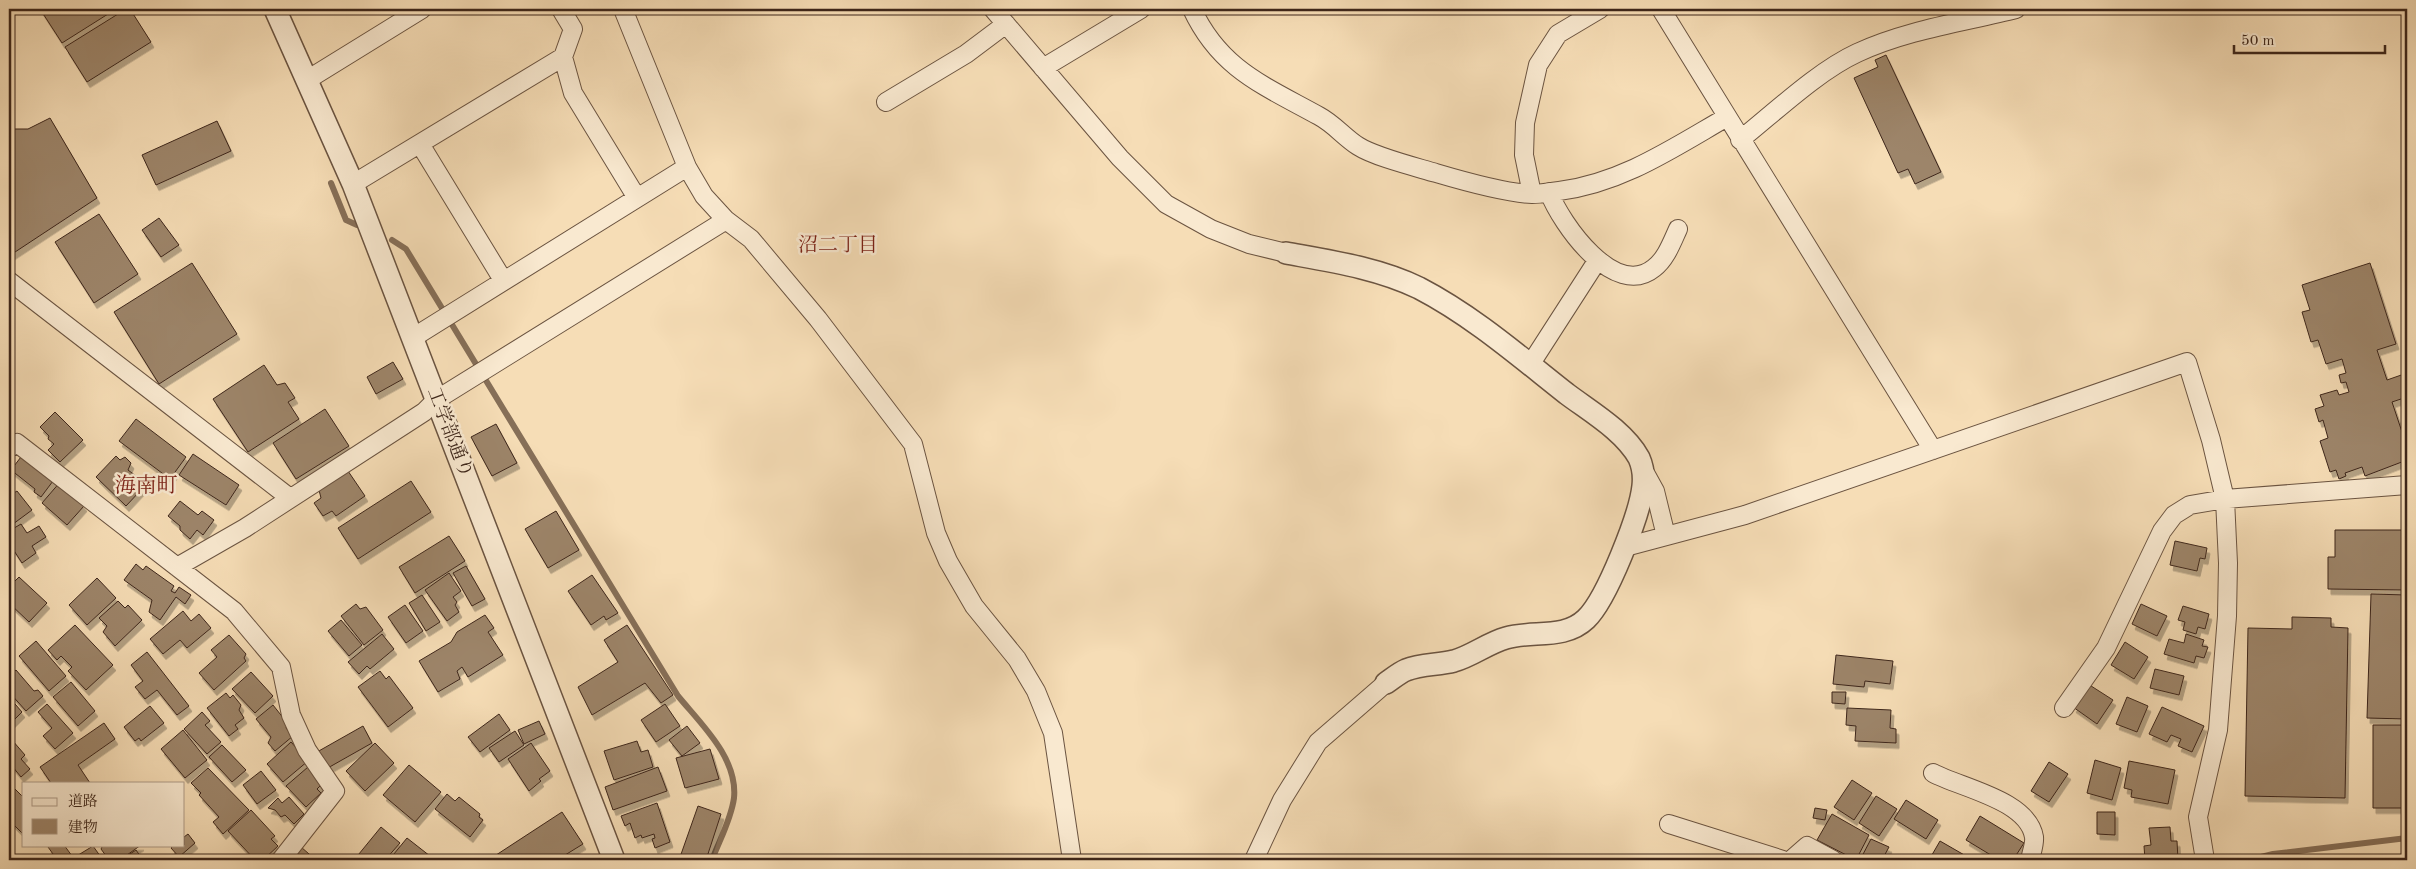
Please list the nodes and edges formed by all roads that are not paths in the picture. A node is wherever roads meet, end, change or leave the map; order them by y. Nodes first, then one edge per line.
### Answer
1 (275, 9) edge
2 (422, 9) edge
3 (561, 9) edge
4 (623, 9) edge
5 (993, 9) edge
6 (1141, 9) edge
7 (1192, 9) edge
8 (1600, 9) edge
9 (1661, 9) edge
10 (2016, 9) edge
11 (1006, 24) junction
12 (563, 57) junction
13 (1043, 68) junction
14 (307, 80) junction
15 (886, 102) dead end
16 (1727, 117) junction
17 (1740, 140) junction
18 (420, 144) junction
19 (687, 167) junction
20 (353, 184) junction
21 (1541, 193) junction
22 (637, 198) junction
23 (726, 220) junction
24 (1678, 229) dead end
25 (1286, 253) joint
26 (1597, 261) junction
27 (503, 280) junction
28 (9, 281) edge
29 (414, 337) junction
30 (1530, 365) junction
31 (436, 400) junction
32 (9, 448) edge
33 (1933, 450) junction
34 (1644, 471) junction
35 (2407, 485) edge
36 (290, 498) junction
37 (2225, 499) junction
38 (1666, 536) junction
39 (1625, 547) junction
40 (177, 567) junction
41 (1386, 683) joint
42 (2064, 708) dead end
43 (1933, 773) dead end
44 (1669, 824) dead end
45 (280, 860) edge
46 (614, 860) edge
47 (1072, 860) edge
48 (1254, 860) edge
49 (1783, 860) edge
50 (1791, 860) edge
51 (1833, 860) edge
52 (2030, 860) edge
53 (2205, 860) edge

1 - 14 street, 工学部通り
2 - 14 street
3 - 12 street
4 - 19 street
5 - 11 street
6 - 13 street
7 - 21 street
8 - 21 street
9 - 16 street
10 - 17 street
11 - 13 street
11 - 15 street
12 - 18 street
12 - 22 street
13 - 25 street
14 - 20 street, 工学部通り
16 - 17 street
16 - 21 street
17 - 33 street
18 - 20 street
18 - 27 street
19 - 22 street
19 - 23 street
20 - 29 street, 工学部通り
21 - 26 street
22 - 27 street
23 - 31 street
23 - 47 street
24 - 26 street
25 - 30 street
26 - 30 street
27 - 29 street
28 - 36 street
29 - 31 street, 工学部通り
30 - 34 street
31 - 36 street
31 - 46 street, 工学部通り
32 - 40 street
33 - 37 street
33 - 38 street
34 - 38 street
34 - 39 street
35 - 37 street
36 - 40 street
37 - 42 street
37 - 53 street
38 - 39 street
39 - 41 street
40 - 45 street
41 - 48 street
43 - 52 street
44 - 49 street
50 - 51 street

